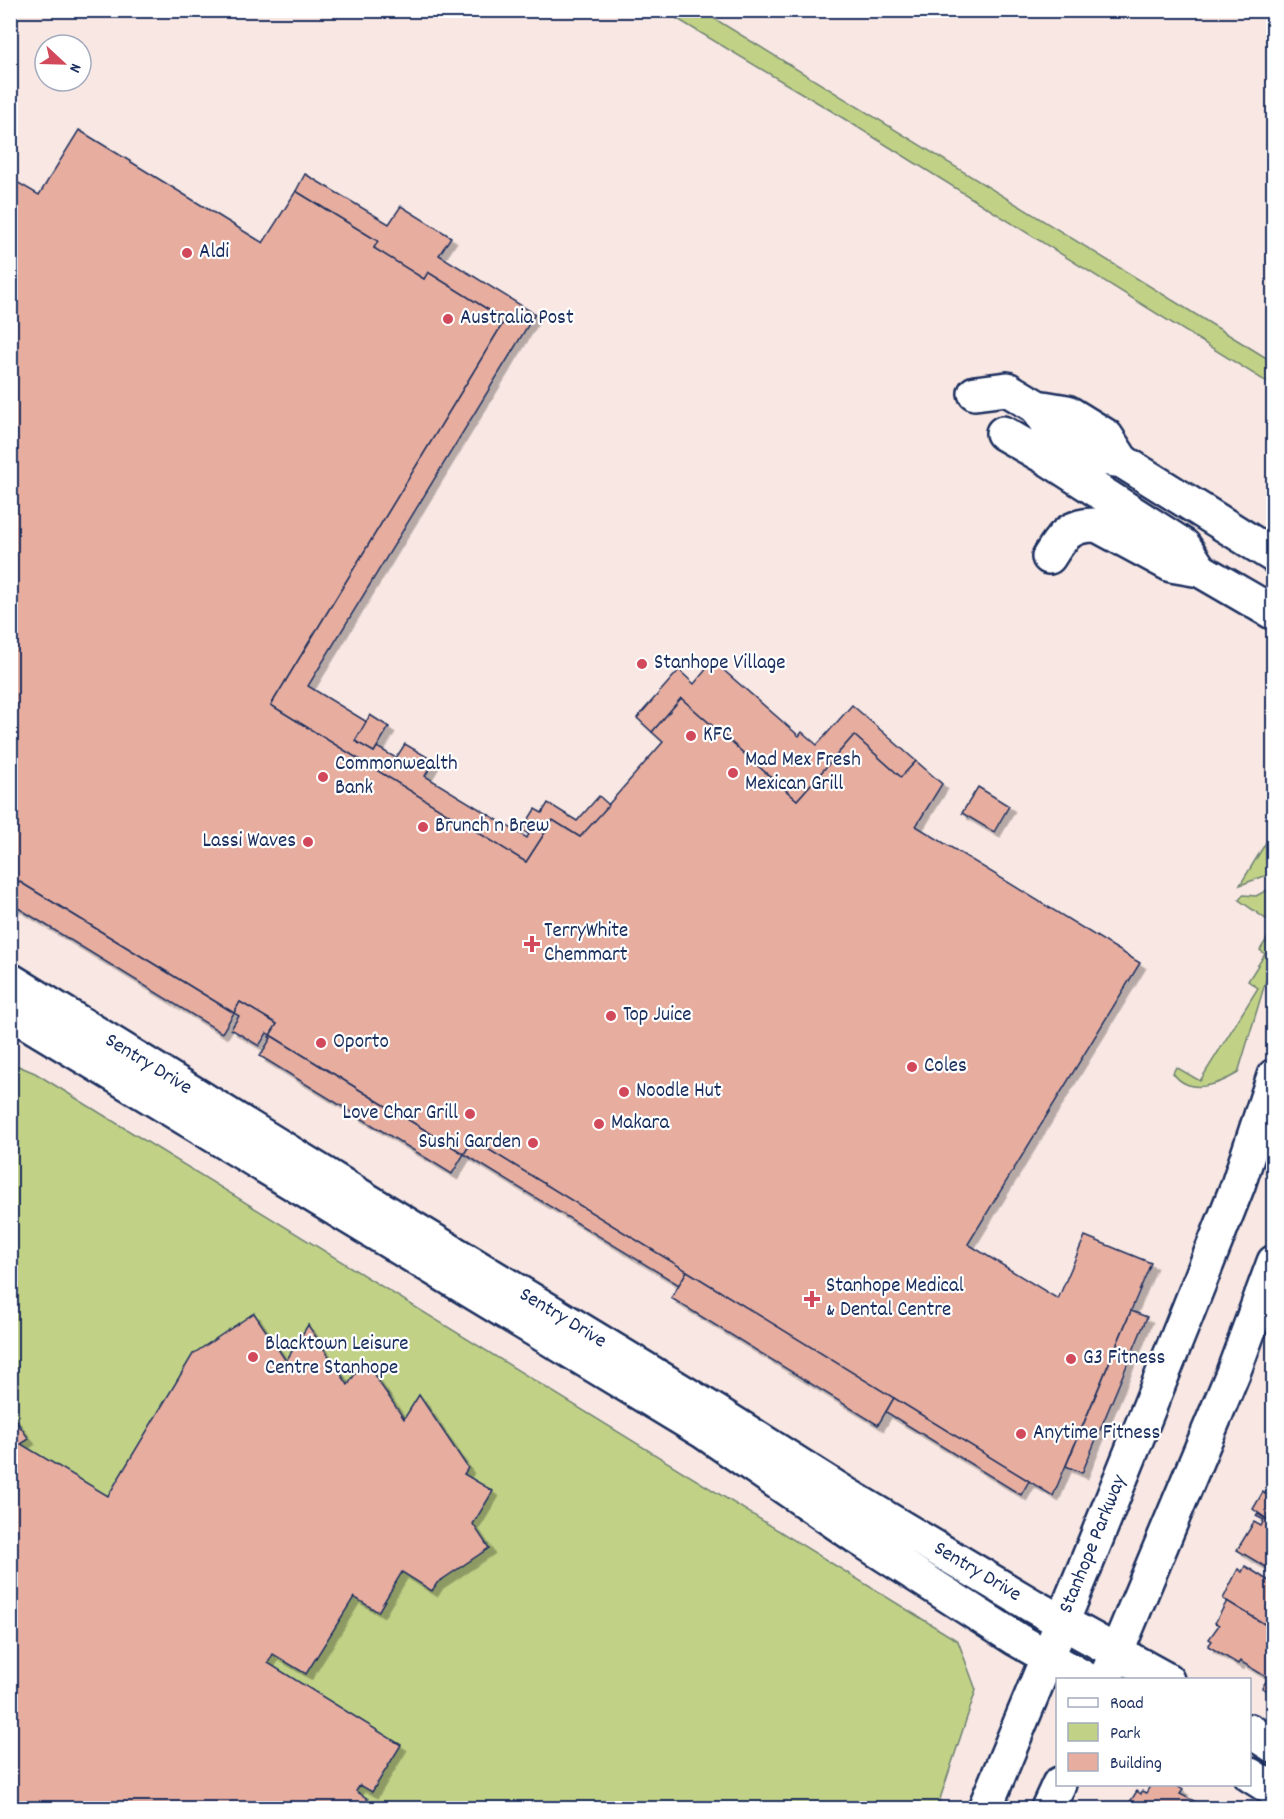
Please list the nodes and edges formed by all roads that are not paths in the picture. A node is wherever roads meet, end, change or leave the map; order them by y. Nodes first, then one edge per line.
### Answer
1 (975, 393) dead end
2 (1003, 433) dead end
3 (1049, 556) dead end
4 (1274, 556) edge
5 (1200, 570) junction
6 (1274, 613) edge
7 (10, 980) edge
8 (10, 1012) edge
9 (1274, 1076) edge
10 (1274, 1262) edge
11 (1063, 1622) junction
12 (1049, 1656) junction
13 (1111, 1665) edge
14 (1085, 1678) edge
15 (1160, 1678) edge
16 (1251, 1732) edge
17 (1274, 1746) edge
18 (1251, 1776) edge
19 (1059, 1786) edge
20 (1274, 1790) edge
21 (985, 1809) edge
22 (1048, 1809) edge

1 - 4 street
2 - 5 street
3 - 5 street
5 - 6 street
7 - 11 street, Sentry Drive
8 - 12 street, Sentry Drive
9 - 11 street, Stanhope Parkway
10 - 13 street
11 - 12 street, Stanhope Parkway
11 - 13 street, Sentry Drive
12 - 14 street, Sentry Drive
12 - 21 street, Stanhope Parkway
13 - 15 street, Sentry Drive
16 - 17 street
18 - 20 street
19 - 22 street

